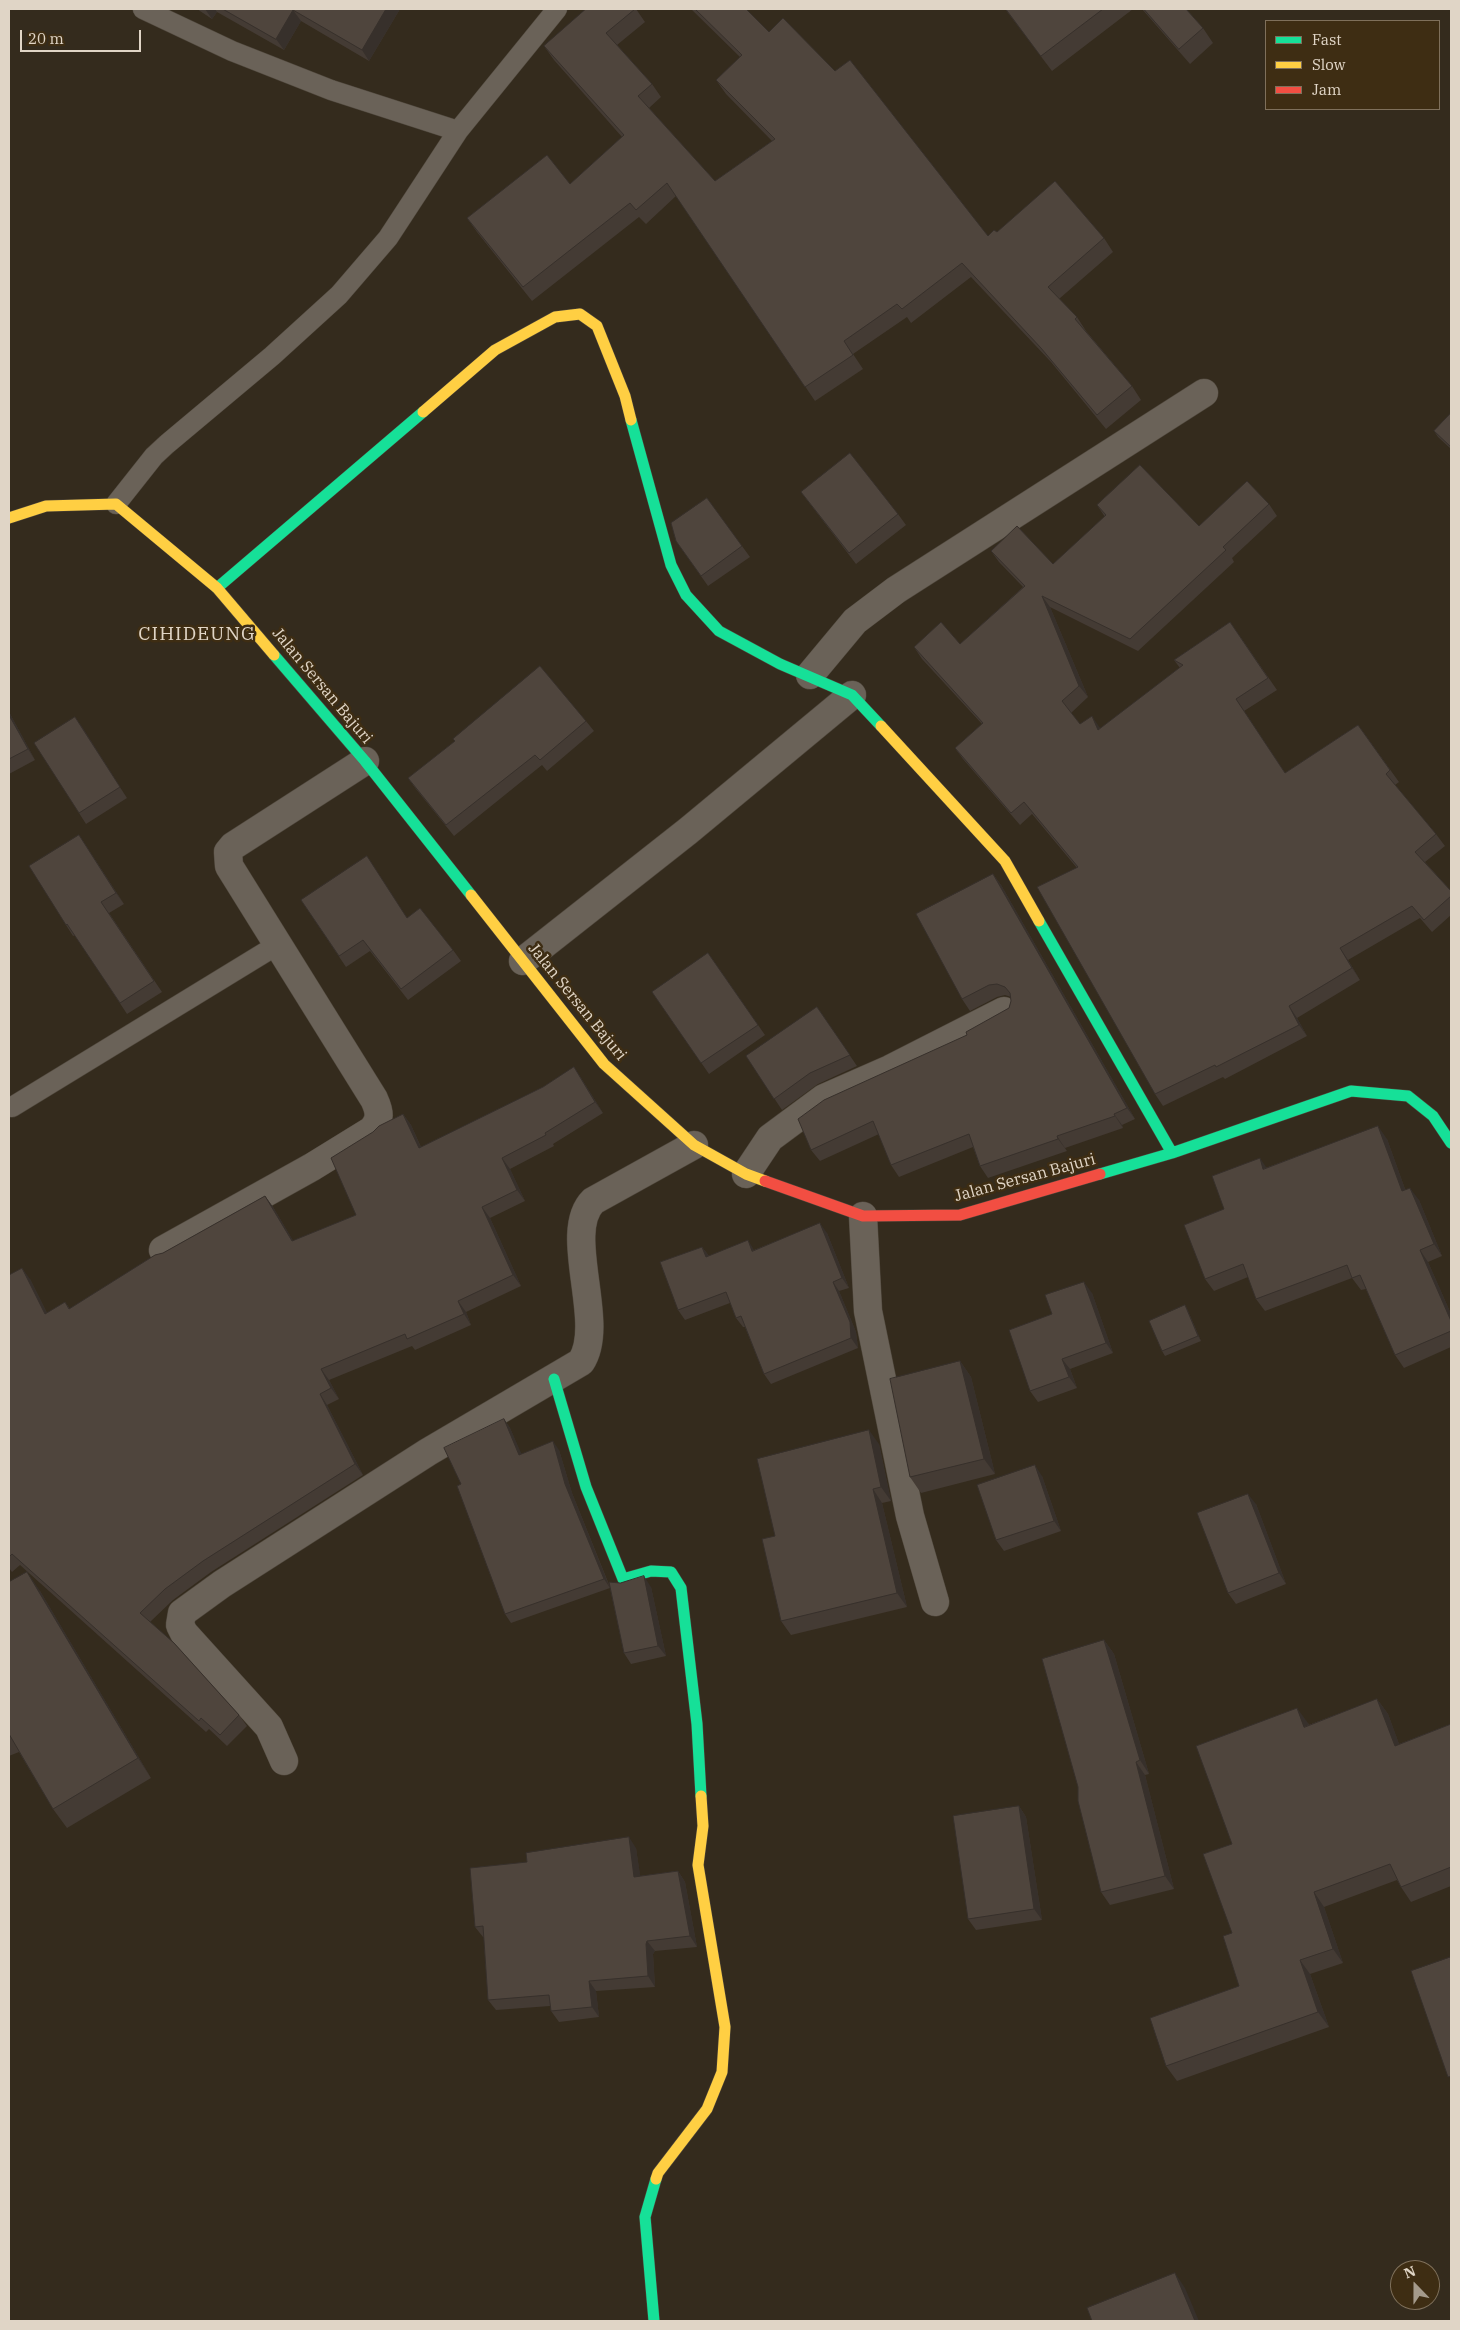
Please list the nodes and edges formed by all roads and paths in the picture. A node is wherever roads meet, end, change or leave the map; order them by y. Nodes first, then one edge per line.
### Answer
1 (143, 9) edge
2 (557, 9) edge
3 (458, 131) junction
4 (1204, 393) dead end
5 (116, 504) junction
6 (9, 518) edge
7 (217, 588) junction
8 (810, 675) junction
9 (852, 695) junction
10 (365, 762) junction
11 (277, 945) junction
12 (522, 961) junction
13 (1004, 1011) edge
14 (12, 1107) dead end
15 (1451, 1143) edge
16 (694, 1145) junction
17 (1172, 1153) junction
18 (746, 1174) junction
19 (863, 1216) junction
20 (163, 1250) dead end
21 (554, 1379) junction
22 (935, 1602) dead end
23 (284, 1761) dead end
24 (654, 2321) edge

1 - 3 lane
2 - 3 lane
3 - 5 lane
4 - 8 street
5 - 6 street
5 - 7 street, Jalan Sersan Bajuri
7 - 8 street
7 - 10 street, Jalan Sersan Bajuri
8 - 9 street
9 - 12 street
9 - 17 street
10 - 11 street
10 - 12 street, Jalan Sersan Bajuri
11 - 14 lane
11 - 20 street
12 - 16 street, Jalan Sersan Bajuri
13 - 18 street
15 - 17 street, Jalan Sersan Bajuri
16 - 18 street, Jalan Sersan Bajuri
16 - 21 street
17 - 19 street, Jalan Sersan Bajuri
18 - 19 street, Jalan Sersan Bajuri
19 - 22 street
21 - 23 street
21 - 24 street

